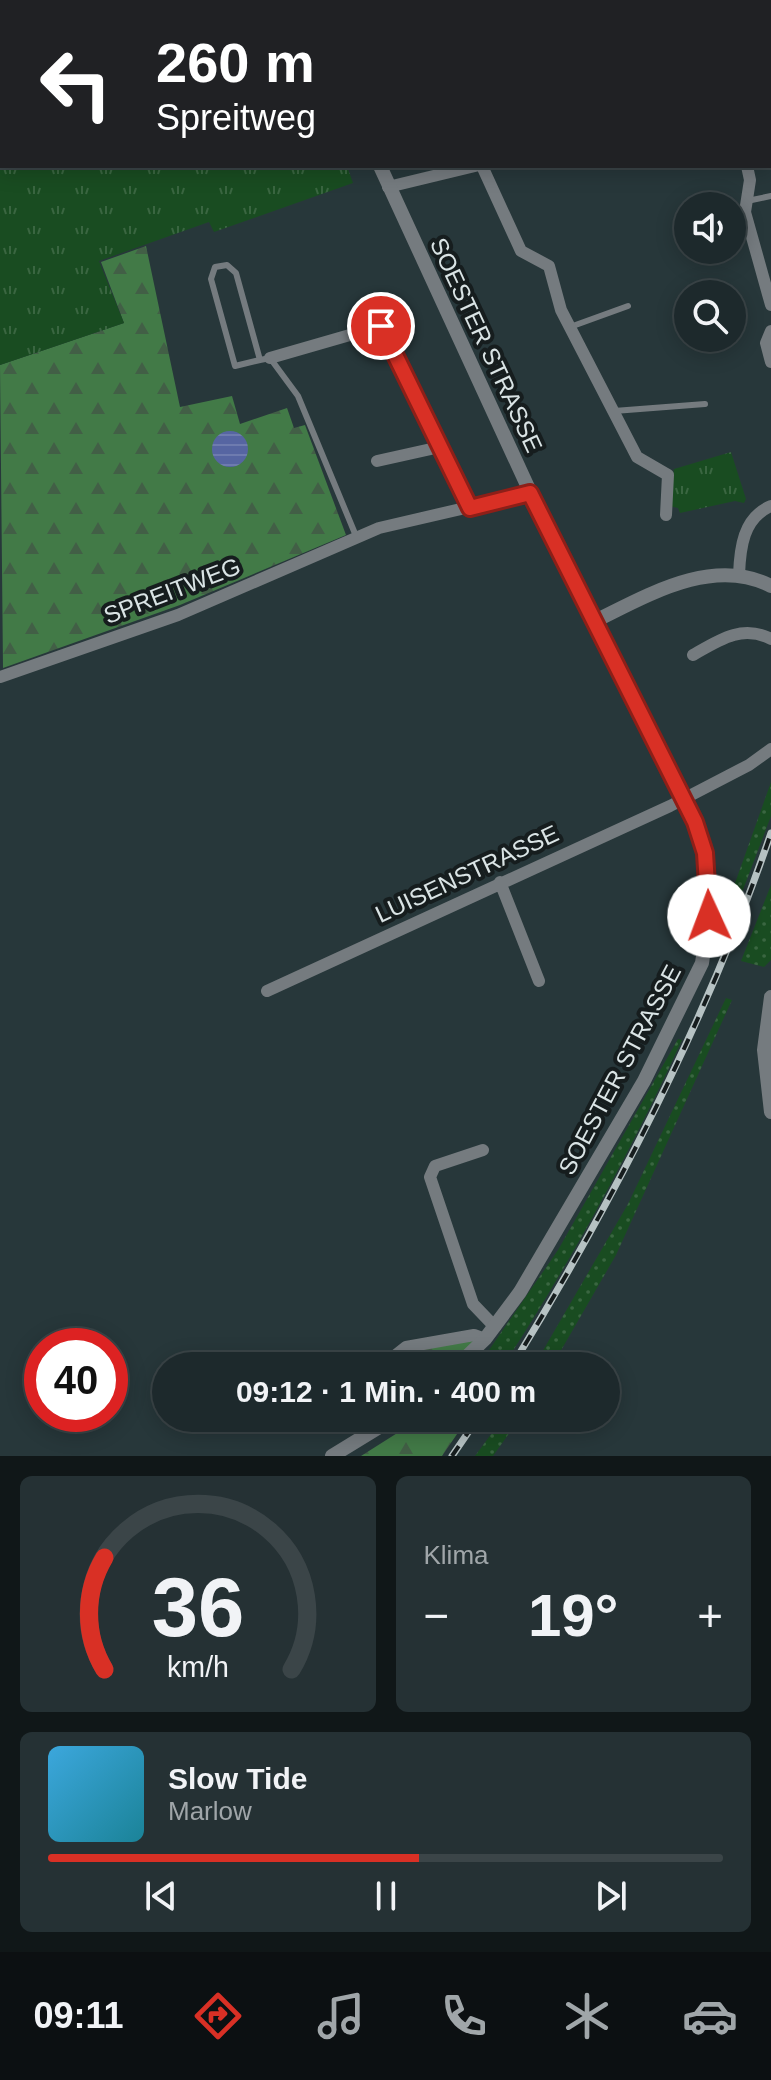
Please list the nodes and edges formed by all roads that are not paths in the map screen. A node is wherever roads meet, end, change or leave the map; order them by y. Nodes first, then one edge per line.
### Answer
1 (381, 168) edge
2 (467, 168) edge
3 (483, 168) edge
4 (747, 168) edge
5 (388, 187) junction
6 (771, 196) edge
7 (746, 198) edge
8 (746, 202) edge
9 (746, 206) edge
10 (771, 305) edge
11 (628, 306) dead end
12 (570, 327) junction
13 (771, 331) edge
14 (265, 359) junction
15 (771, 362) edge
16 (705, 404) dead end
17 (614, 411) junction
18 (440, 447) junction
19 (377, 461) dead end
20 (530, 493) junction
21 (771, 506) edge
22 (470, 508) junction
23 (666, 515) dead end
24 (356, 536) junction
25 (739, 575) junction
26 (771, 586) edge
27 (595, 621) junction
28 (771, 639) edge
29 (693, 655) dead end
30 (0, 677) edge
31 (771, 749) edge
32 (685, 799) junction
33 (500, 882) junction
34 (539, 981) dead end
35 (267, 991) dead end
36 (771, 997) edge
37 (771, 1112) edge
38 (483, 1150) dead end
39 (490, 1333) junction
40 (400, 1352) edge
41 (471, 1352) edge
42 (371, 1432) edge
43 (332, 1456) edge

1 - 5 street, SOESTER STRASSE
2 - 5 street
3 - 12 street
4 - 7 street
5 - 20 street, SOESTER STRASSE
6 - 8 lane
9 - 10 street
11 - 12 lane
12 - 17 street
13 - 15 street
14 - 14 lane
14 - 18 street
14 - 24 lane
16 - 17 lane
17 - 23 street
18 - 19 street
18 - 22 street
20 - 22 street, SPREITWEG
20 - 27 street, SOESTER STRASSE
21 - 25 street
22 - 24 street, SPREITWEG
24 - 30 street, SPREITWEG
25 - 26 street
25 - 27 street
27 - 32 street, SOESTER STRASSE
28 - 29 street
31 - 32 street
32 - 33 street, LUISENSTRASSE
32 - 39 street, SOESTER STRASSE
33 - 34 street
33 - 35 street, LUISENSTRASSE
36 - 37 street
38 - 39 street
39 - 40 street
39 - 41 street, SOESTER STRASSE
42 - 43 street

